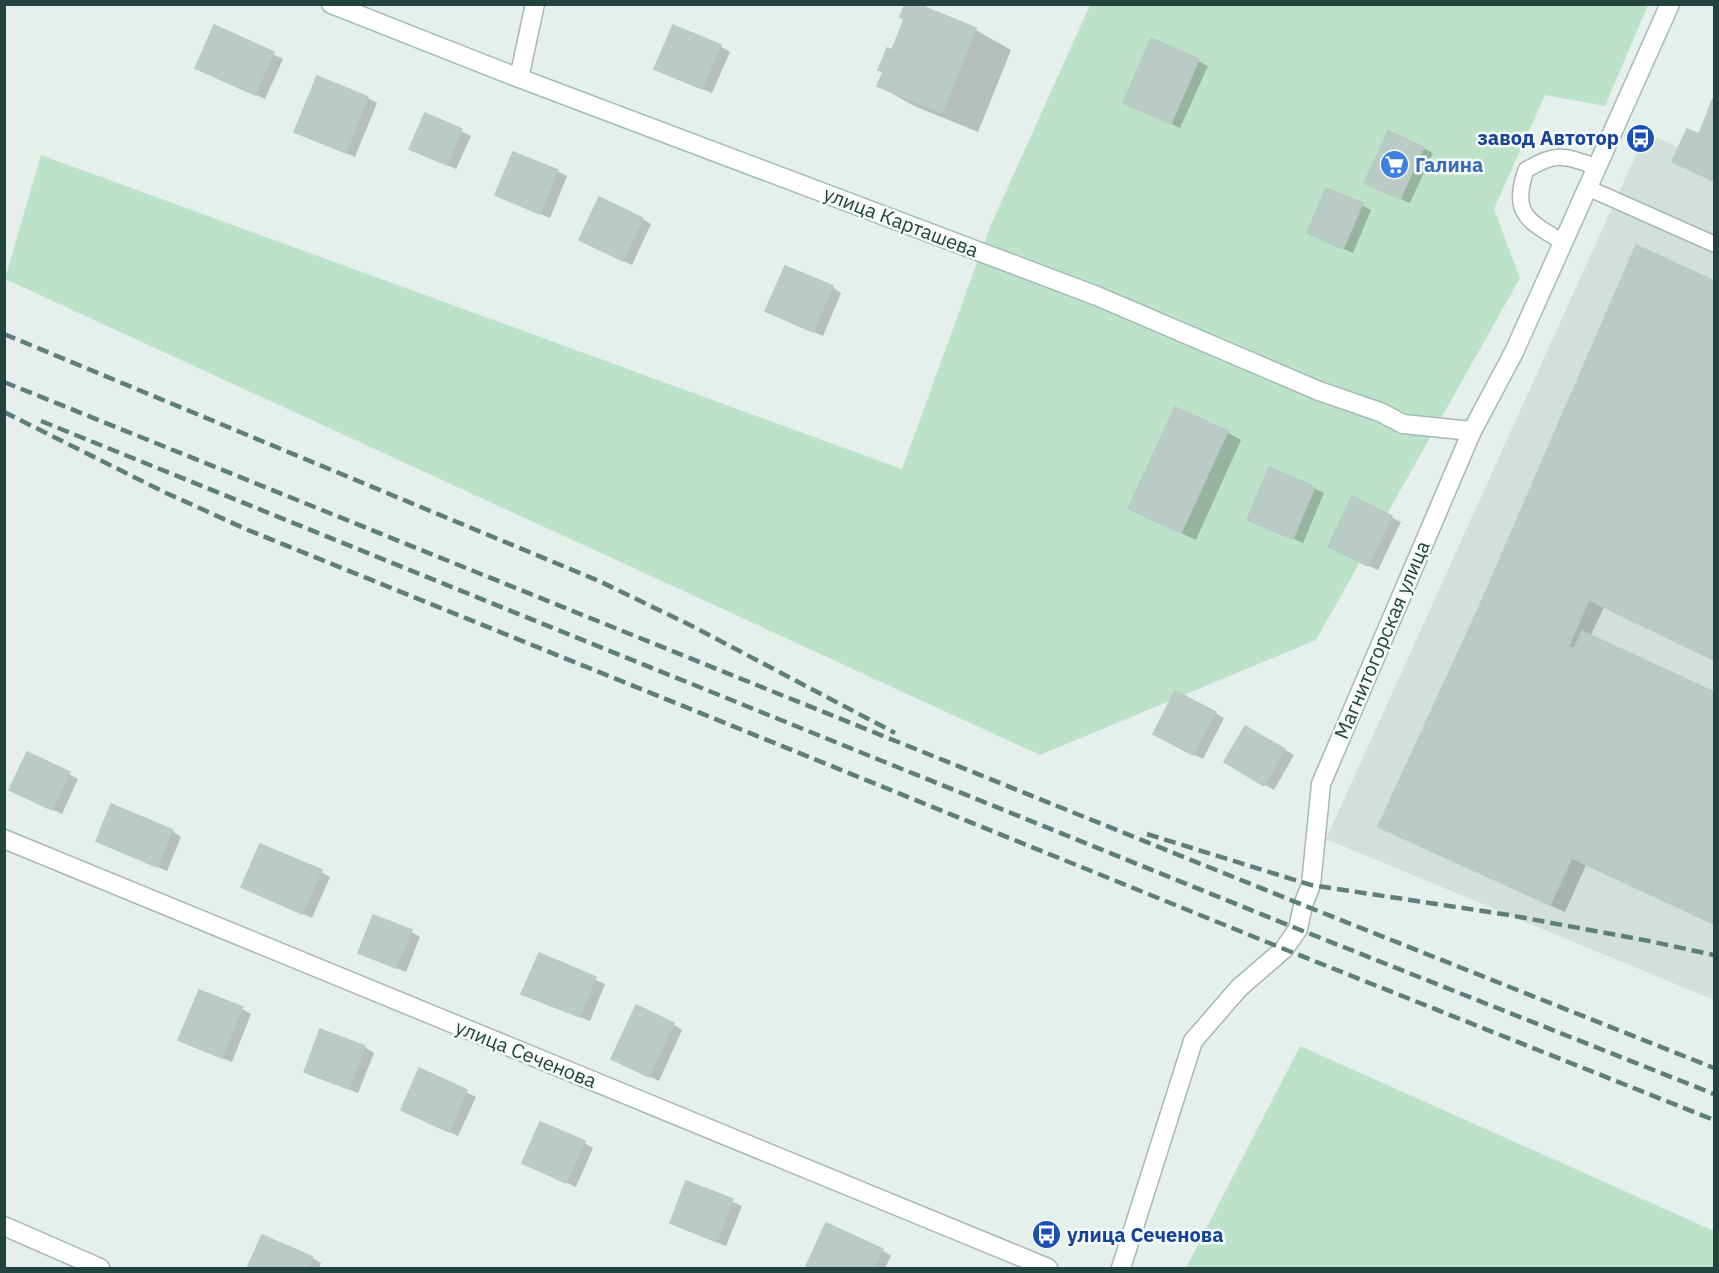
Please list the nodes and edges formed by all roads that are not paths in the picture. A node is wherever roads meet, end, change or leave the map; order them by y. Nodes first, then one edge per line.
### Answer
1 (331, 4) edge
2 (535, 4) edge
3 (1670, 4) edge
4 (519, 78) junction
5 (1597, 167) junction
6 (1588, 188) junction
7 (1563, 242) junction
8 (1714, 244) edge
9 (1472, 431) junction
10 (4, 839) edge
11 (4, 1226) edge
12 (100, 1269) edge
13 (1048, 1269) edge
14 (1121, 1269) edge

1 - 4 street, улица Карташева
2 - 4 street
3 - 5 street, Магнитогорская улица
4 - 9 street, улица Карташева
5 - 6 street, Магнитогорская улица
5 - 7 lane
6 - 7 street, Магнитогорская улица
6 - 8 lane
7 - 9 street, Магнитогорская улица
9 - 14 street, Магнитогорская улица
10 - 13 street, улица Сеченова
11 - 12 street

